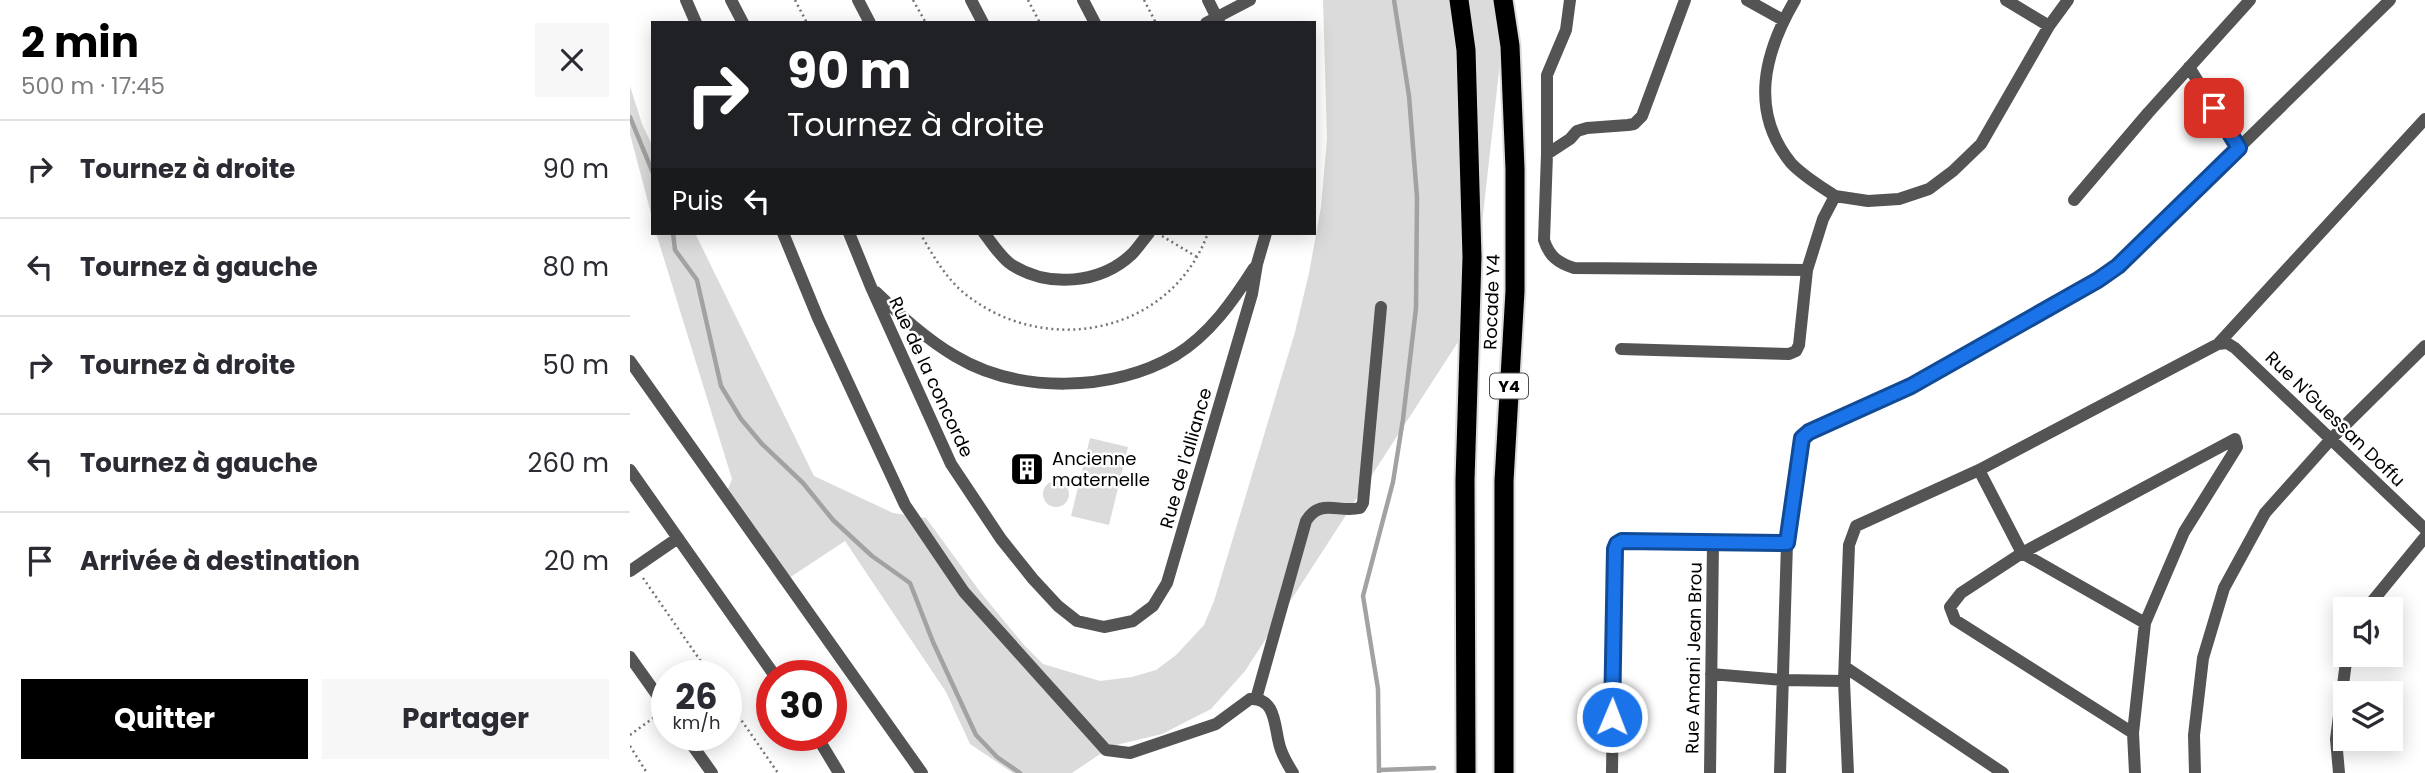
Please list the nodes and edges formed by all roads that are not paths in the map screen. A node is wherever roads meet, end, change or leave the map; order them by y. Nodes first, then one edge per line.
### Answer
1 (686, 0) edge
2 (731, 0) edge
3 (858, 0) edge
4 (971, 0) edge
5 (1083, 0) edge
6 (1208, 0) edge
7 (1250, 0) edge
8 (1459, 0) edge
9 (1503, 0) edge
10 (1570, 0) edge
11 (1685, 0) edge
12 (1746, 0) edge
13 (1795, 0) edge
14 (2006, 0) edge
15 (2068, 0) edge
16 (2250, 0) edge
17 (2390, 0) edge
18 (1783, 20) junction
19 (695, 21) edge
20 (742, 21) edge
21 (869, 21) edge
22 (982, 21) edge
23 (1095, 21) edge
24 (1214, 21) edge
25 (2049, 26) junction
26 (2189, 68) junction
27 (2425, 119) edge
28 (2239, 148) junction
29 (1547, 154) junction
30 (1835, 196) junction
31 (2074, 200) dead end
32 (784, 235) edge
33 (850, 235) edge
34 (986, 235) edge
35 (1147, 235) edge
36 (1265, 235) edge
37 (1257, 264) junction
38 (1807, 270) junction
39 (871, 287) junction
40 (1381, 307) dead end
41 (2218, 344) junction
42 (2425, 346) edge
43 (1621, 349) dead end
44 (630, 361) edge
45 (2332, 438) junction
46 (630, 470) edge
47 (1979, 470) junction
48 (2425, 529) edge
49 (2425, 537) edge
50 (678, 538) junction
51 (1713, 543) junction
52 (1787, 543) junction
53 (2022, 553) junction
54 (633, 569) edge
55 (2376, 597) edge
56 (2145, 623) junction
57 (1104, 627) joint
58 (630, 657) edge
59 (764, 660) edge
60 (2345, 667) edge
61 (1710, 674) junction
62 (1845, 674) junction
63 (1783, 680) junction
64 (651, 687) edge
65 (1256, 699) junction
66 (2133, 733) junction
67 (696, 751) edge
68 (826, 751) edge
69 (712, 773) edge
70 (839, 773) edge
71 (922, 773) edge
72 (1293, 773) edge
73 (1466, 773) edge
74 (1504, 773) edge
75 (1612, 773) edge
76 (1710, 773) edge
77 (1780, 773) edge
78 (1848, 773) edge
79 (2003, 773) edge
80 (2135, 773) edge
81 (2195, 773) edge
82 (2339, 773) edge

1 - 19 street
2 - 20 street
3 - 21 street
4 - 22 street
5 - 23 street
6 - 24 street
7 - 24 street
8 - 73 highway, Rocade Y4 / Y4
9 - 74 highway, Rocade Y4 / Y4
10 - 29 street
11 - 29 street
12 - 18 street
13 - 18 street
14 - 25 street
15 - 25 street
16 - 26 street
17 - 28 street
18 - 30 street
25 - 30 street
26 - 28 street
26 - 31 street
27 - 41 street
28 - 52 street
29 - 38 street
30 - 38 street
32 - 65 street
33 - 39 street, Rue de la concorde
34 - 35 street
36 - 37 street
37 - 39 street
37 - 57 street, Rue de l'alliance
38 - 43 street
39 - 57 street, Rue de la concorde
40 - 65 street
41 - 45 street, Rue N'Guessan Doffu
41 - 47 street
42 - 45 street
44 - 71 street
45 - 48 street, Rue N'Guessan Doffu
45 - 81 street
46 - 50 street
47 - 53 street
47 - 62 street
49 - 55 street
50 - 54 street
50 - 59 street
51 - 52 street
51 - 61 street, Rue Amani Jean Brou
51 - 75 street
52 - 63 street
53 - 56 street
53 - 56 street
53 - 66 street
56 - 66 street
58 - 64 street
60 - 82 street
61 - 63 street
61 - 76 street, Rue Amani Jean Brou
62 - 63 street
62 - 78 street
62 - 79 street
63 - 77 street
65 - 72 street
66 - 80 street
67 - 69 street
68 - 70 street

